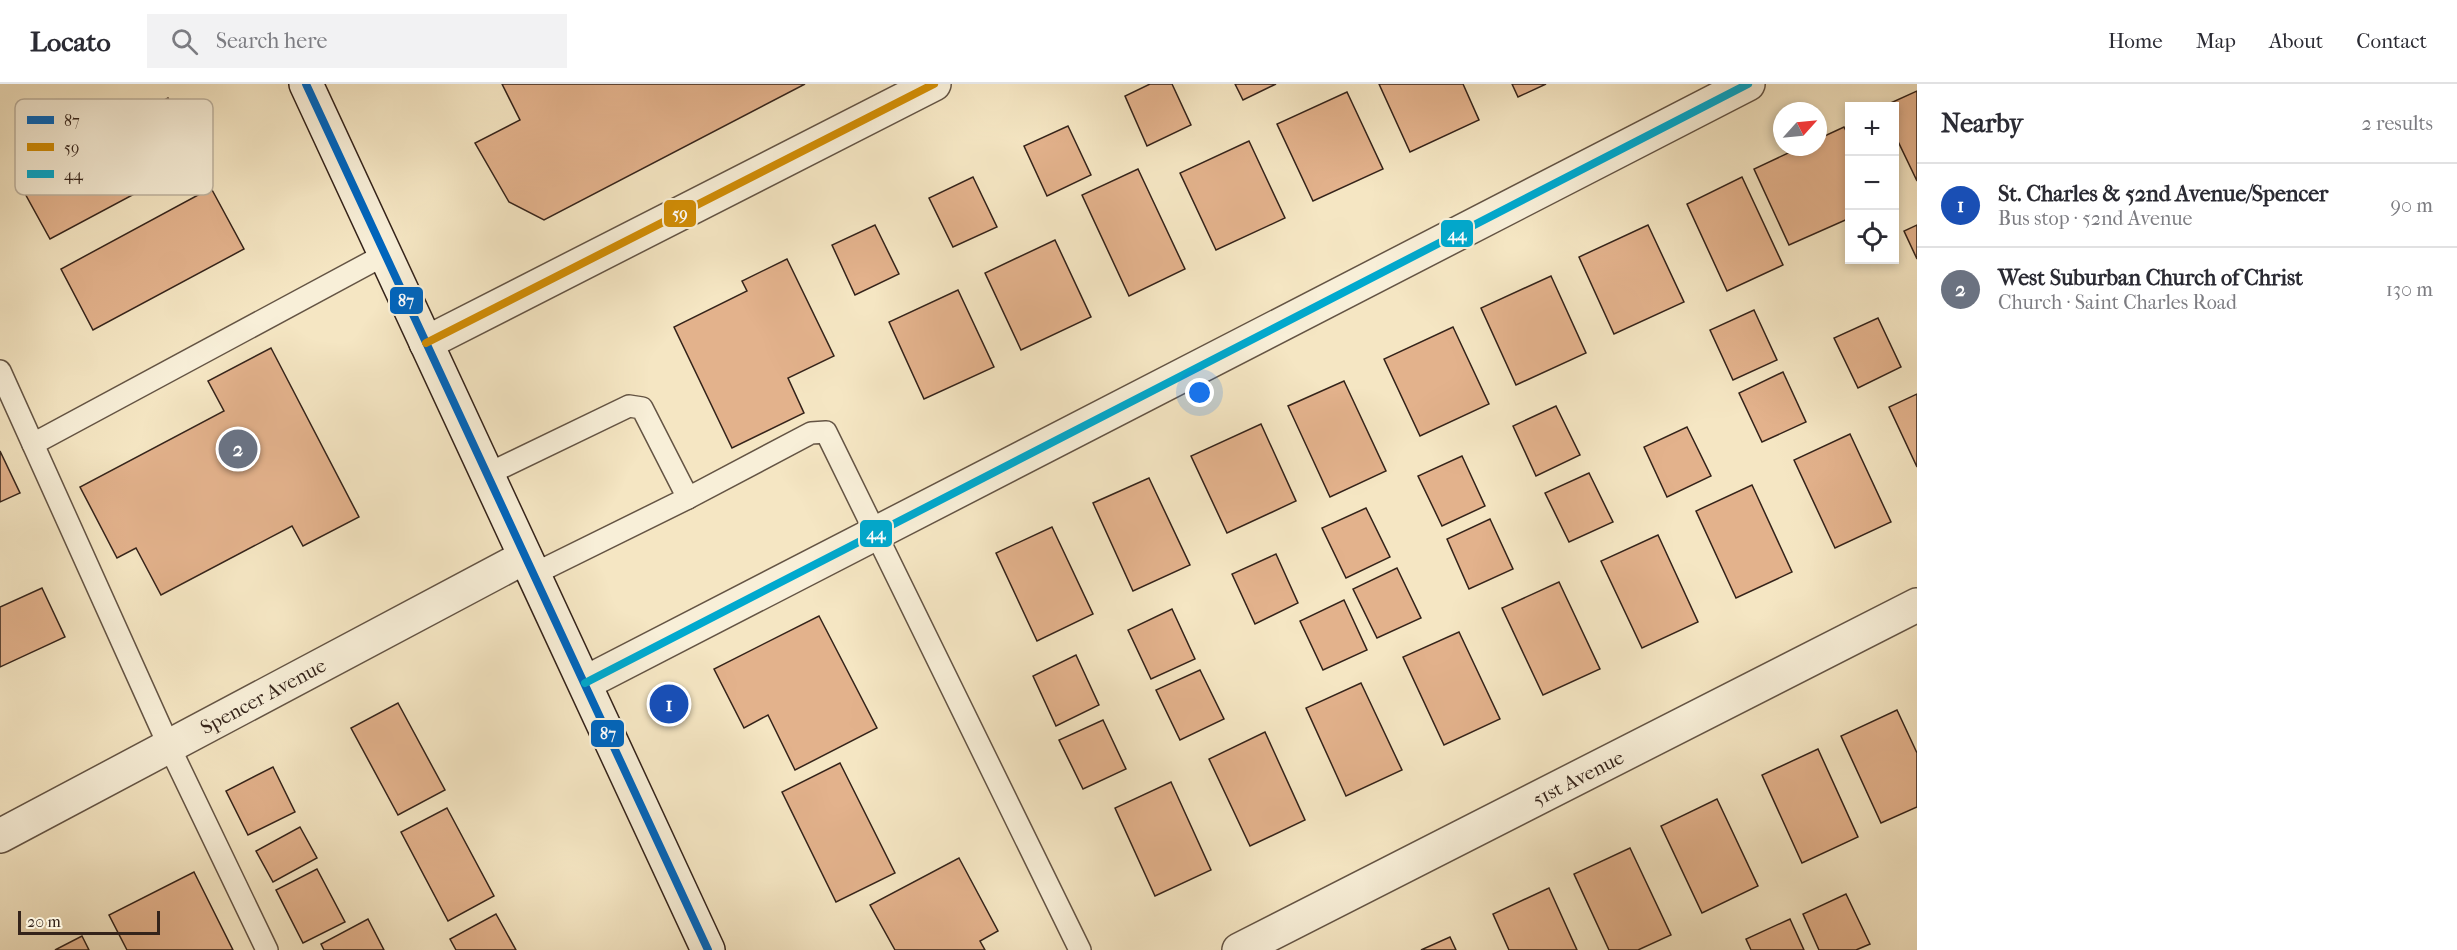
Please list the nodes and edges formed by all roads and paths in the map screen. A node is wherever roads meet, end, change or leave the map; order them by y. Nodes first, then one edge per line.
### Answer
1 (306, 84) edge
2 (934, 84) edge
3 (1748, 84) edge
4 (386, 254) junction
5 (426, 343) junction
6 (0, 371) edge
7 (33, 444) junction
8 (488, 474) junction
9 (688, 498) junction
10 (876, 534) junction
11 (530, 566) junction
12 (1917, 605) edge
13 (585, 683) junction
14 (170, 746) junction
15 (0, 836) edge
16 (267, 950) edge
17 (708, 950) edge
18 (1080, 950) edge
19 (1239, 950) edge

1 - 4 street
2 - 5 street
3 - 10 street
4 - 5 street
4 - 7 lane
5 - 8 street
6 - 7 lane
7 - 14 lane
8 - 9 lane
8 - 11 street
9 - 10 lane
9 - 11 lane
10 - 13 street
10 - 18 lane
11 - 13 street
11 - 14 street, Spencer Avenue
12 - 19 street, 51st Avenue
13 - 17 street
14 - 15 street, Spencer Avenue
14 - 16 lane

